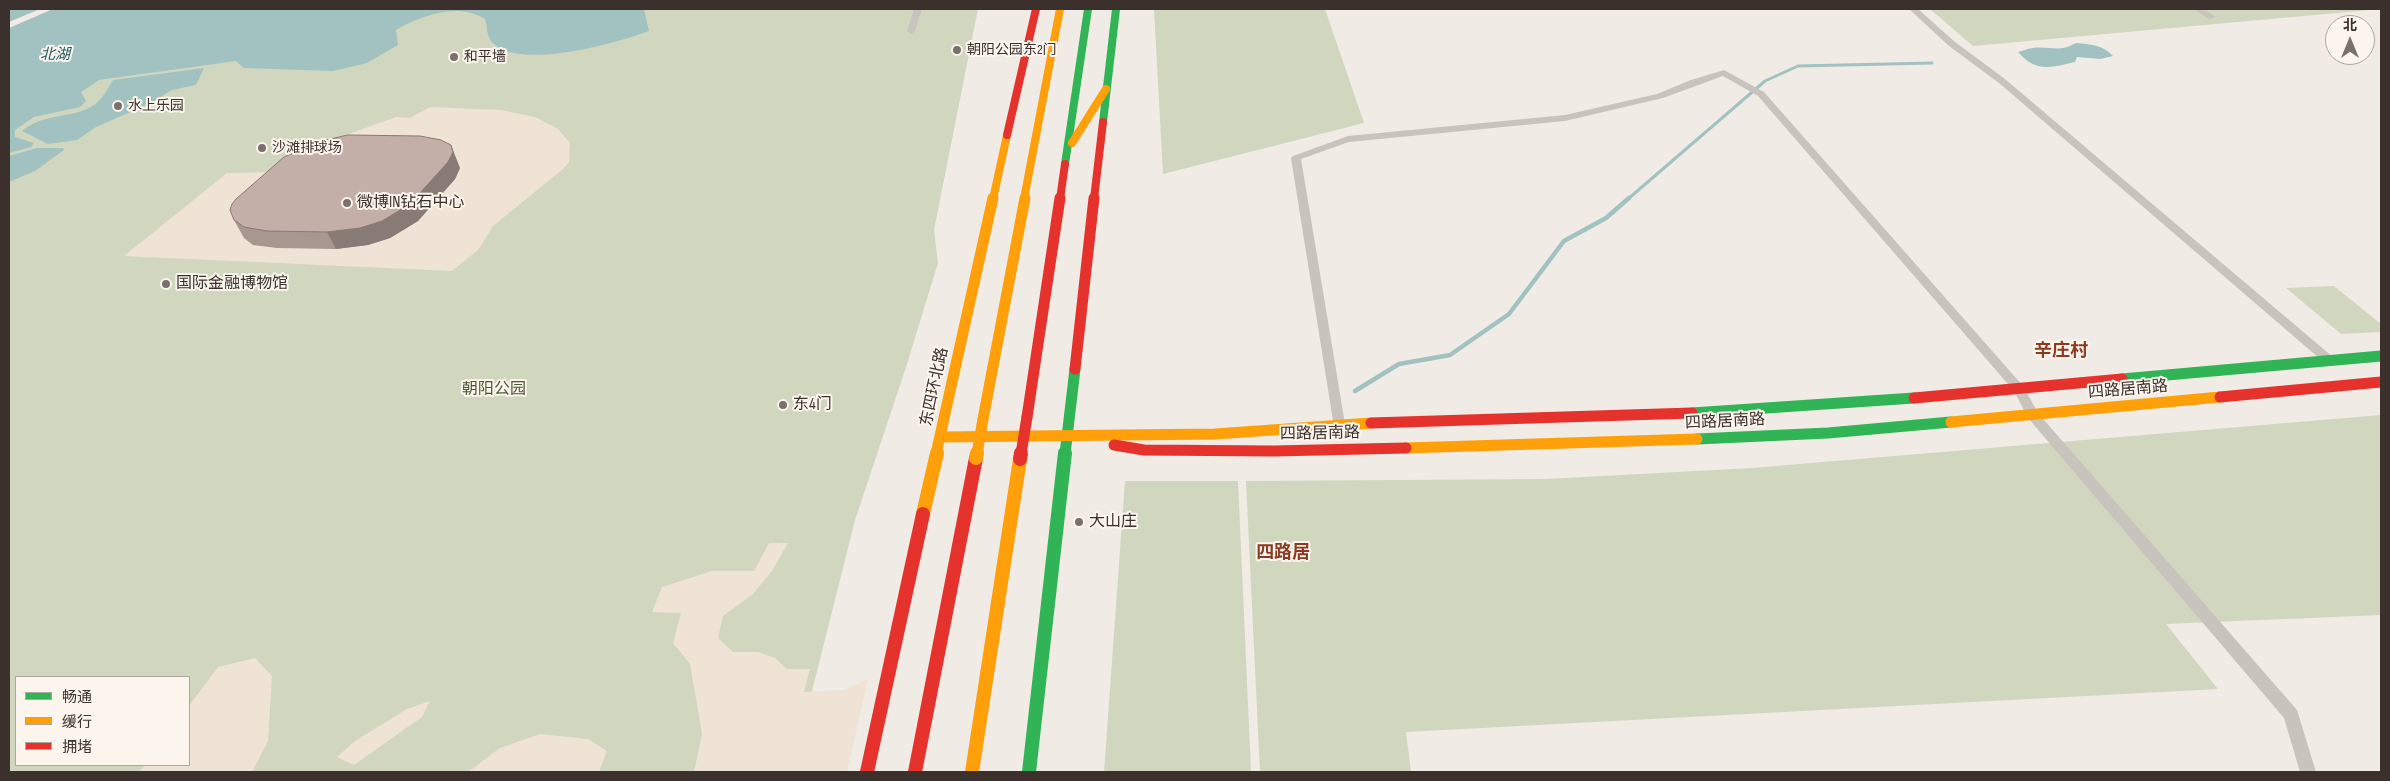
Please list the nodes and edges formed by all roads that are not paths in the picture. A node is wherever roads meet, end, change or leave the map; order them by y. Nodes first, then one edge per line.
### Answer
1 (918, 9) edge
2 (1036, 9) edge
3 (1060, 9) edge
4 (1088, 9) edge
5 (1116, 9) edge
6 (1912, 9) edge
7 (2198, 9) edge
8 (2212, 17) dead end
9 (911, 31) dead end
10 (1106, 89) junction
11 (1068, 151) junction
12 (2381, 356) edge
13 (2330, 361) junction
14 (2381, 382) edge
15 (2019, 389) junction
16 (2033, 415) junction
17 (1339, 424) junction
18 (941, 437) junction
19 (1068, 437) junction
20 (867, 772) edge
21 (916, 772) edge
22 (972, 772) edge
23 (1029, 772) edge
24 (2308, 772) edge

1 - 9 street
2 - 18 main road, 东四环北路
3 - 21 main road, bridge
4 - 11 main road
5 - 10 main road
6 - 13 street
7 - 8 street
10 - 11 main road
10 - 19 main road
11 - 22 main road, bridge
12 - 13 main road
13 - 15 main road
14 - 16 main road, 四路居南路
15 - 16 street
15 - 17 main road
15 - 17 street
16 - 19 main road, 四路居南路
16 - 24 street
17 - 19 main road
18 - 19 main road
18 - 20 main road, 东四环北路
19 - 23 main road

